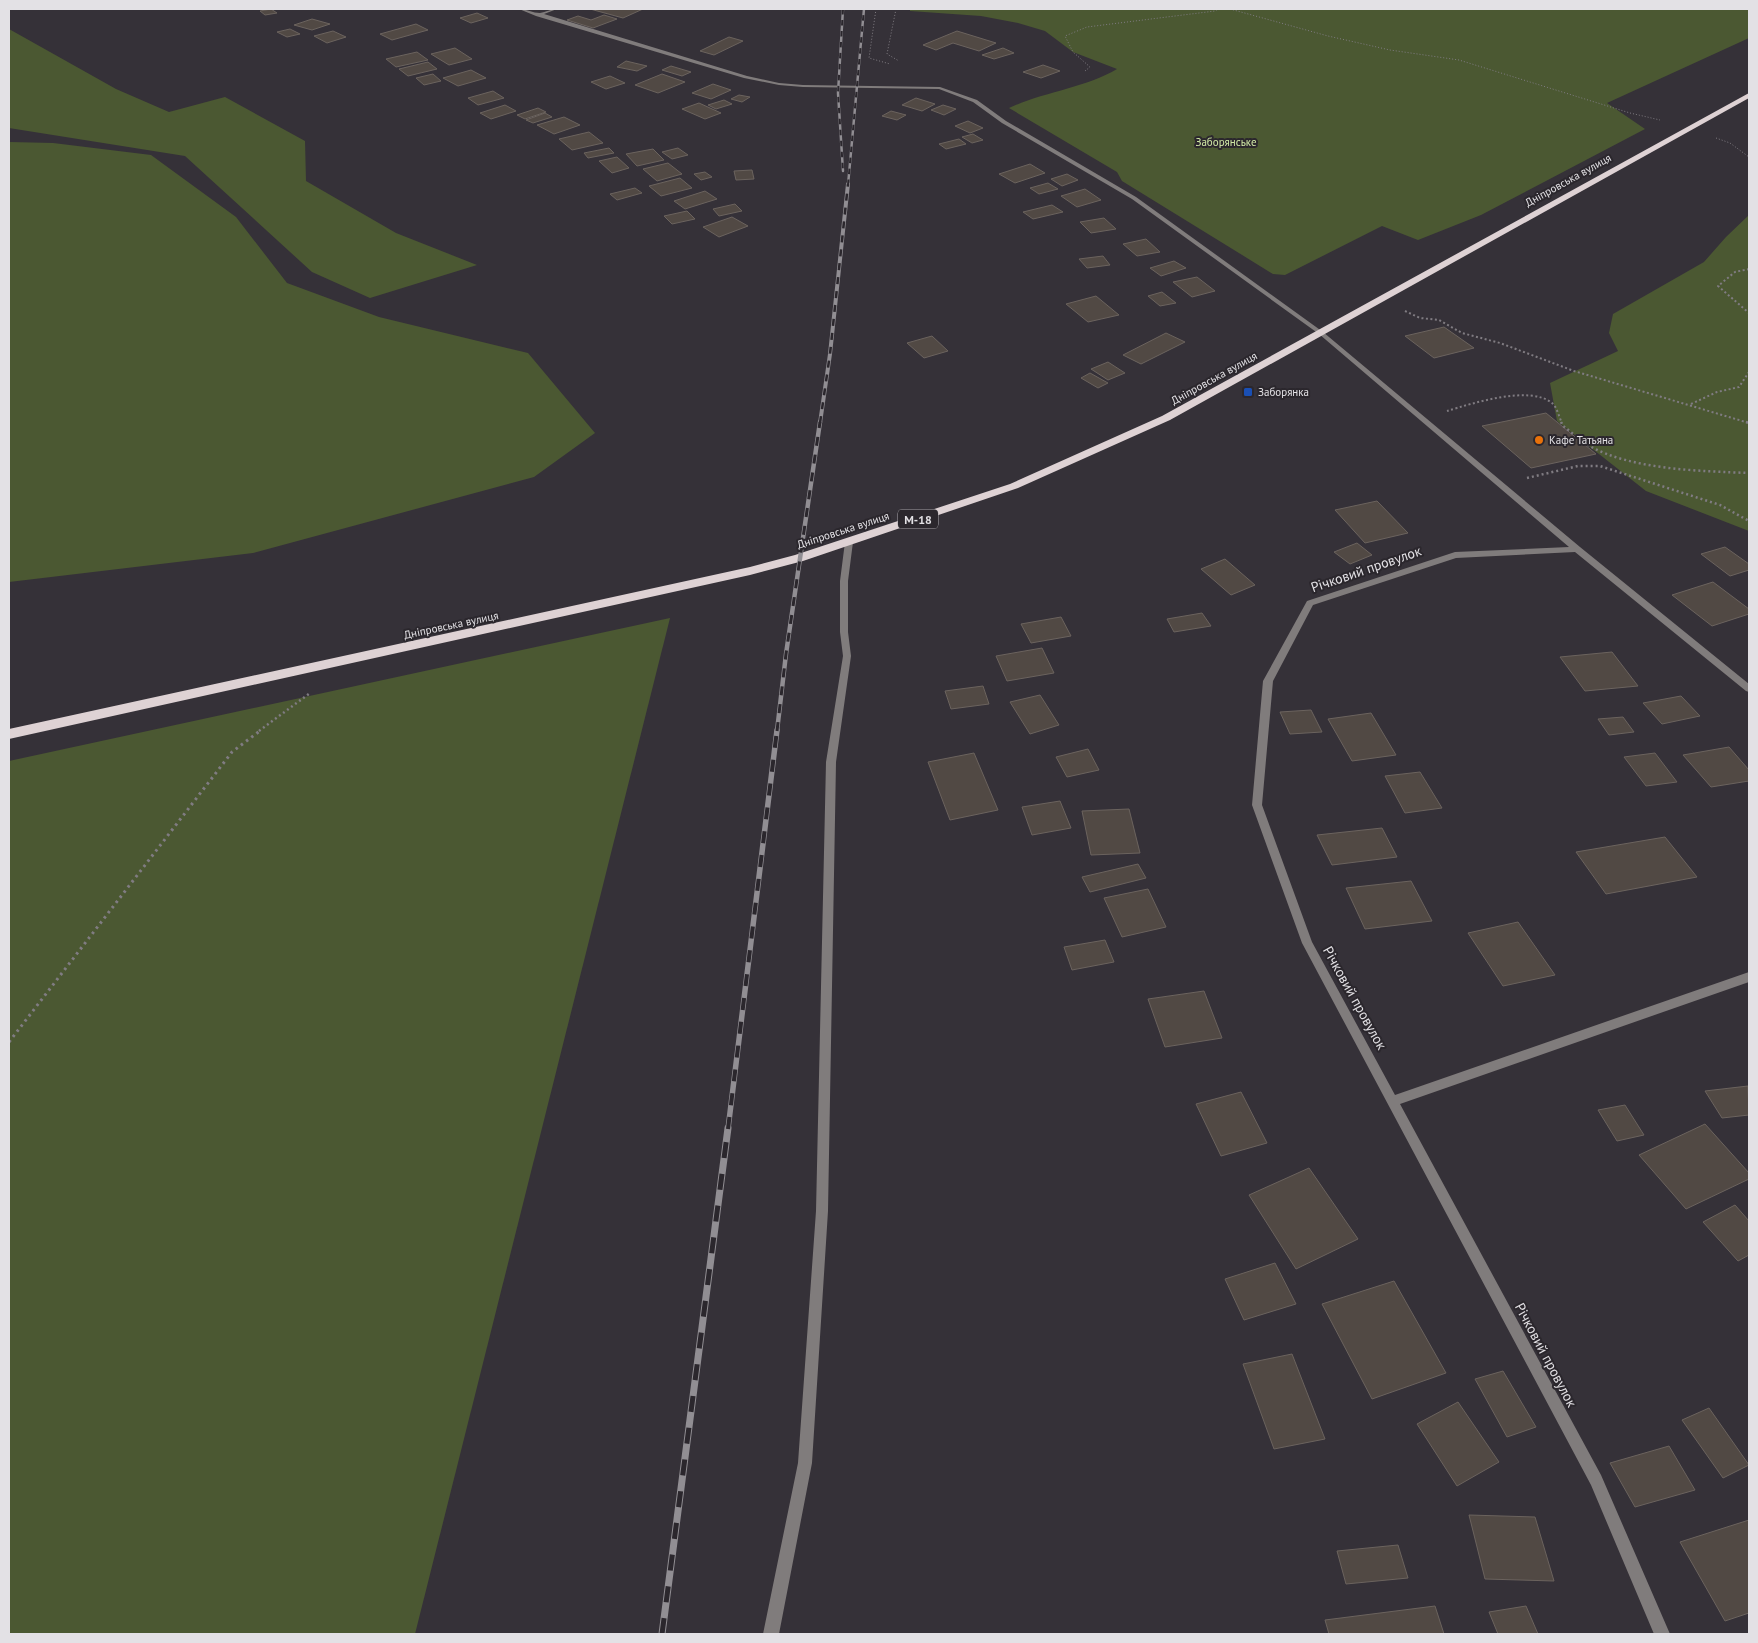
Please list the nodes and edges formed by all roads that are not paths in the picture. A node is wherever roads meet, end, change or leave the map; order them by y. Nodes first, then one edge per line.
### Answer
1 (521, 9) edge
2 (555, 9) edge
3 (538, 15) junction
4 (1749, 95) edge
5 (1321, 333) junction
6 (849, 542) junction
7 (1577, 549) junction
8 (1749, 689) edge
9 (9, 734) edge
10 (1749, 977) edge
11 (1394, 1102) junction
12 (771, 1634) edge
13 (1662, 1634) edge

1 - 3 street
2 - 3 street
3 - 5 street
4 - 5 highway, Дніпровська вулиця / М-18
5 - 6 highway, Дніпровська вулиця / М-18
5 - 7 street
6 - 9 highway, Дніпровська вулиця / М-18
6 - 12 street
7 - 8 street
7 - 11 street, Річковий провулок
10 - 11 street
11 - 13 street, Річковий провулок

